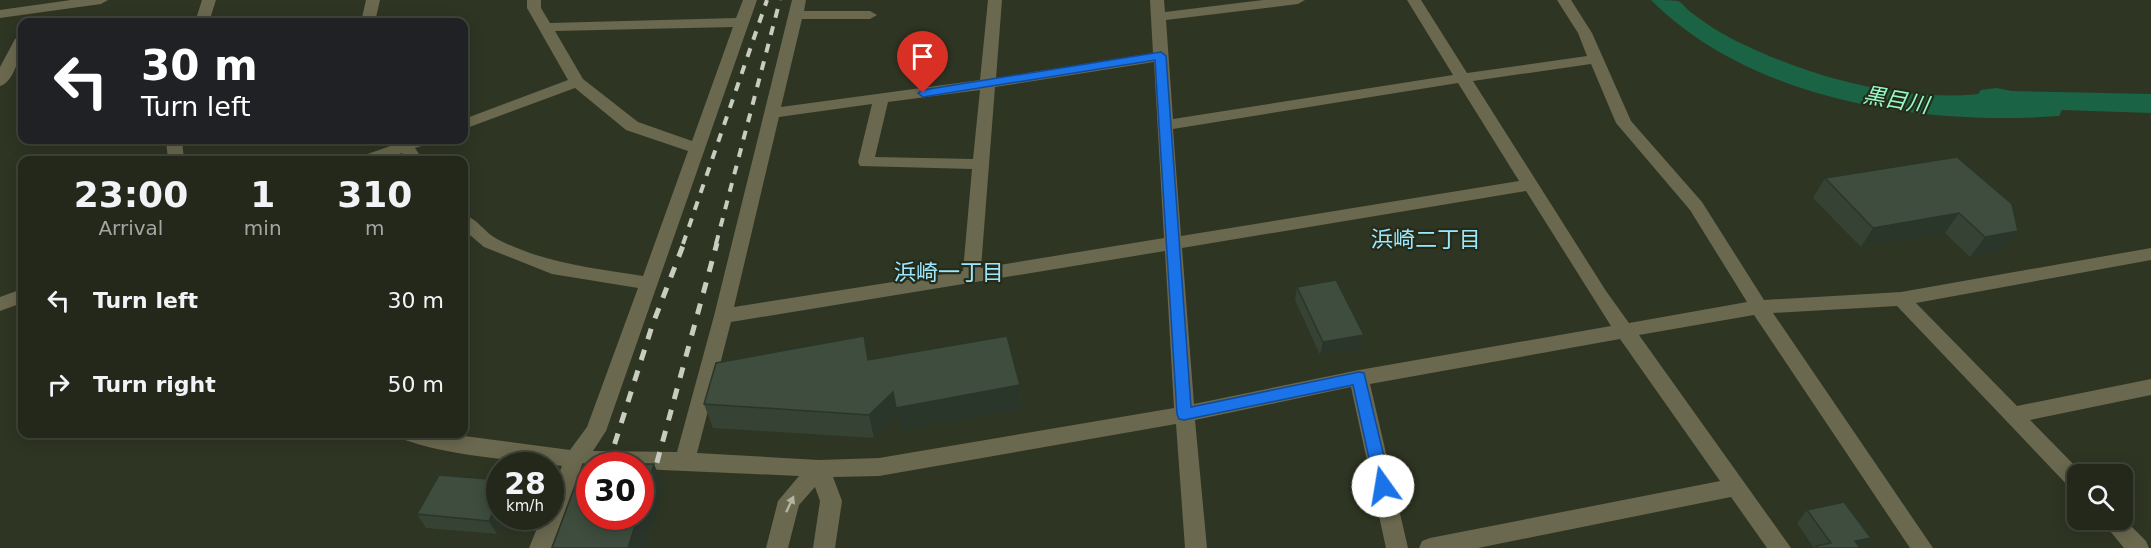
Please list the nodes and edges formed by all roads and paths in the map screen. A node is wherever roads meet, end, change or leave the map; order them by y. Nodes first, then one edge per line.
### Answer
1 (101, 0) edge
2 (209, 0) edge
3 (373, 0) edge
4 (534, 0) edge
5 (750, 0) edge
6 (995, 0) edge
7 (1298, 0) edge
8 (1414, 0) edge
9 (1564, 0) edge
10 (43, 4) edge
11 (797, 7) edge
12 (1157, 9) edge
13 (0, 14) edge
14 (870, 15) dead end
15 (34, 18) edge
16 (203, 18) edge
17 (369, 18) edge
18 (742, 22) junction
19 (546, 27) junction
20 (18, 47) edge
21 (1161, 56) junction
22 (1596, 59) junction
23 (1462, 78) junction
24 (0, 81) edge
25 (577, 82) junction
26 (988, 84) junction
27 (881, 99) junction
28 (770, 113) junction
29 (468, 123) edge
30 (1165, 125) junction
31 (402, 144) edge
32 (696, 148) junction
33 (376, 156) edge
34 (980, 164) junction
35 (1531, 185) junction
36 (468, 224) edge
37 (1173, 243) junction
38 (2151, 254) edge
39 (971, 277) junction
40 (648, 283) junction
41 (18, 297) edge
42 (1901, 299) junction
43 (0, 304) edge
44 (1759, 307) junction
45 (723, 316) junction
46 (1359, 378) junction
47 (2151, 387) edge
48 (1184, 414) junction
49 (2013, 415) junction
50 (431, 438) edge
51 (575, 459) junction
52 (685, 461) junction
53 (819, 469) junction
54 (2067, 471) edge
55 (1735, 487) junction
56 (2121, 530) edge
57 (540, 548) edge
58 (777, 548) edge
59 (824, 548) edge
60 (1196, 548) edge
61 (1397, 548) edge
62 (1430, 548) edge
63 (1780, 548) edge
64 (1922, 548) edge
65 (2138, 548) edge

1 - 10 street
2 - 16 street
3 - 17 street
4 - 19 street
5 - 18 street
6 - 26 street
7 - 12 street
8 - 23 street
9 - 22 street
10 - 13 street
10 - 15 street
11 - 14 street
11 - 28 street
12 - 21 street
18 - 19 street
18 - 32 street
19 - 25 street
20 - 24 street
21 - 26 street
21 - 30 street
22 - 23 street
22 - 44 street
23 - 30 street
23 - 35 street
25 - 29 street
25 - 32 street
26 - 27 street
26 - 34 street
27 - 28 street
27 - 34 street
28 - 45 street
30 - 37 street
31 - 33 street
32 - 40 street
34 - 39 street
35 - 37 street
35 - 55 street
36 - 40 street
37 - 39 street
37 - 48 street
38 - 42 street
39 - 45 street
40 - 51 street
41 - 43 street
42 - 44 street
42 - 49 street
44 - 46 street
44 - 64 street
45 - 52 street
46 - 48 street
46 - 61 street
47 - 49 street
48 - 53 street
48 - 60 street
49 - 54 street
50 - 51 street
51 - 52 street
51 - 57 street
52 - 53 street
58 -> 53 street
53 - 59 street
55 - 62 street
55 - 63 street
56 - 65 street

